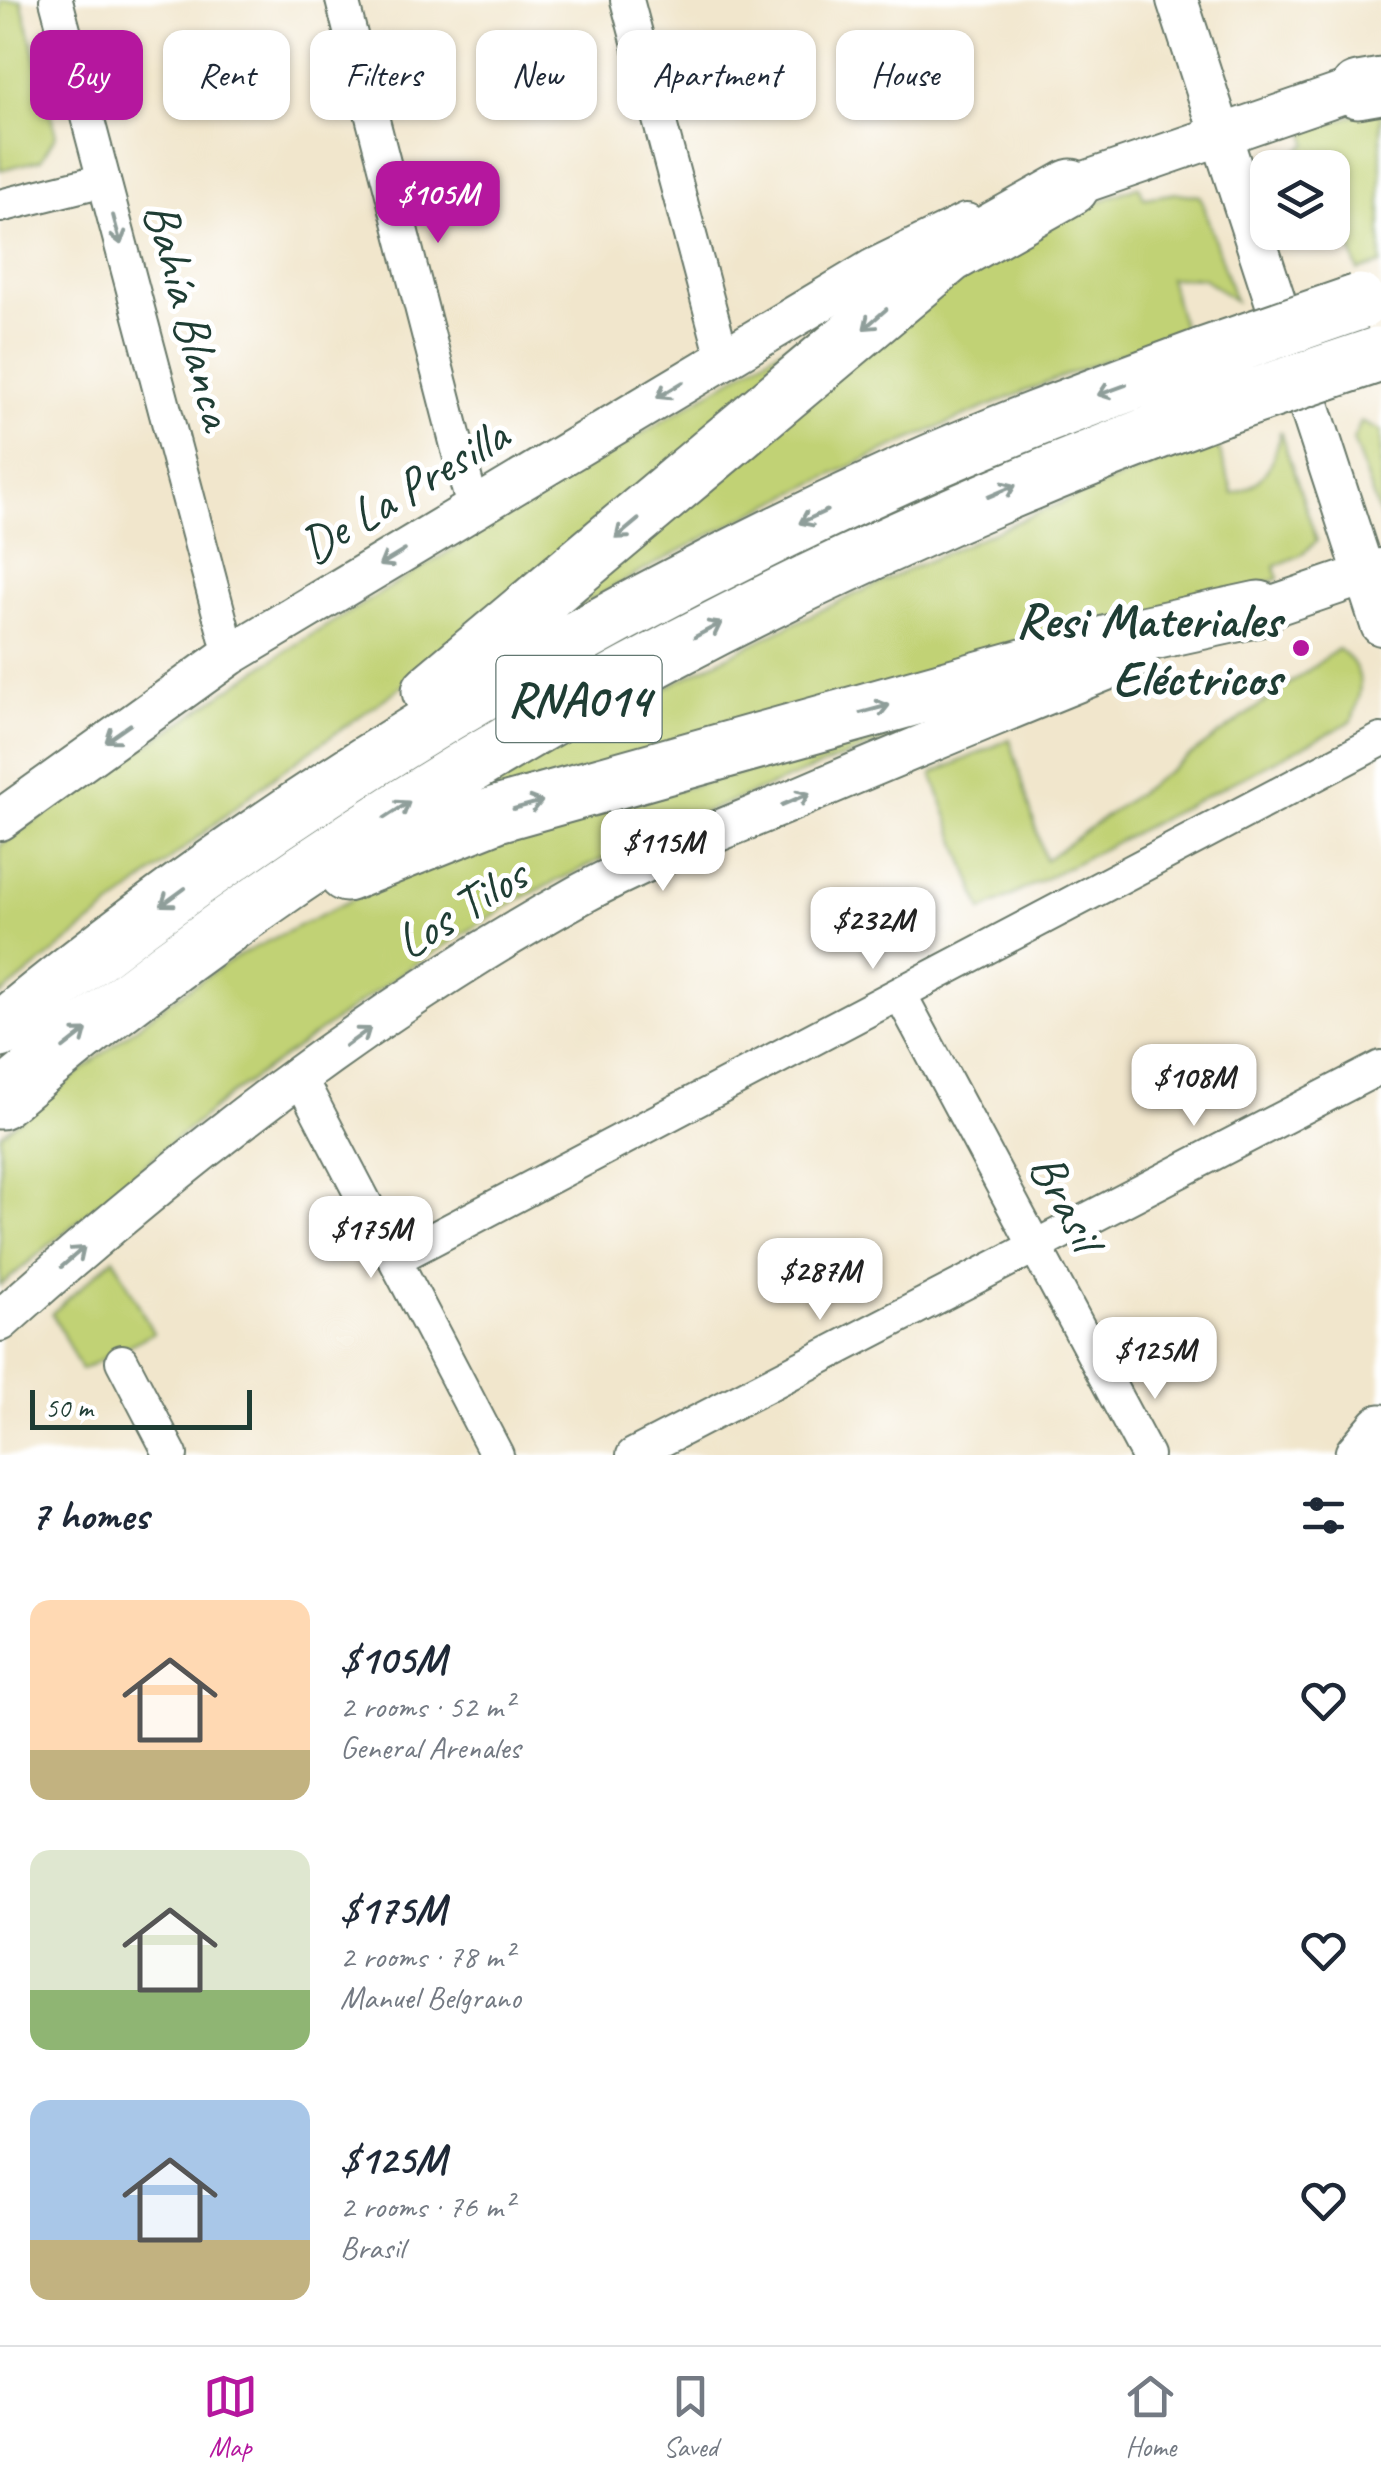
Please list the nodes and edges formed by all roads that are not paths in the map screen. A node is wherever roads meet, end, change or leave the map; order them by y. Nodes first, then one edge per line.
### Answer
1 (56, 0) edge
2 (342, 0) edge
3 (627, 0) edge
4 (1177, 0) edge
5 (1373, 85) edge
6 (1218, 134) junction
7 (104, 180) junction
8 (1071, 187) junction
9 (0, 206) edge
10 (1370, 298) edge
11 (1379, 354) edge
12 (723, 358) junction
13 (474, 508) junction
14 (1372, 572) edge
15 (1259, 609) junction
16 (1381, 625) edge
17 (230, 655) junction
18 (1381, 740) edge
19 (0, 820) edge
20 (225, 860) junction
21 (212, 936) junction
22 (900, 994) junction
23 (0, 1030) edge
24 (1381, 1067) edge
25 (300, 1078) junction
26 (0, 1101) edge
27 (1036, 1246) junction
28 (394, 1259) junction
29 (0, 1321) edge
30 (122, 1361) dead end
31 (1381, 1427) edge
32 (1381, 1452) edge
33 (1357, 1454) edge
34 (171, 1455) edge
35 (497, 1455) edge
36 (632, 1455) edge
37 (1147, 1455) edge

1 - 7 street, Bahía Blanca
2 - 13 street
3 - 12 street
4 - 6 street
5 - 6 street, De La Presilla
6 - 8 street, De La Presilla
6 - 14 street
7 - 9 street
7 -> 17 street, Bahía Blanca
8 - 12 street, De La Presilla
8 -> 20 highway
10 -> 20 highway, RNA014, bridge
21 -> 11 highway, RNA014, bridge
12 -> 13 street, De La Presilla
13 -> 17 street, De La Presilla
14 - 15 street, Los Tilos
14 - 16 street
21 -> 15 highway
25 -> 15 street, Los Tilos
17 -> 19 street, De La Presilla
18 - 22 street
20 -> 23 highway, RNA014
26 -> 21 highway, RNA014
22 - 27 street, Brasil
22 - 28 street
24 - 27 street
25 - 28 street
29 -> 25 street, Los Tilos
27 - 36 street
27 - 37 street, Brasil
28 - 35 street
30 - 34 street
31 - 33 main road
32 - 33 main road

